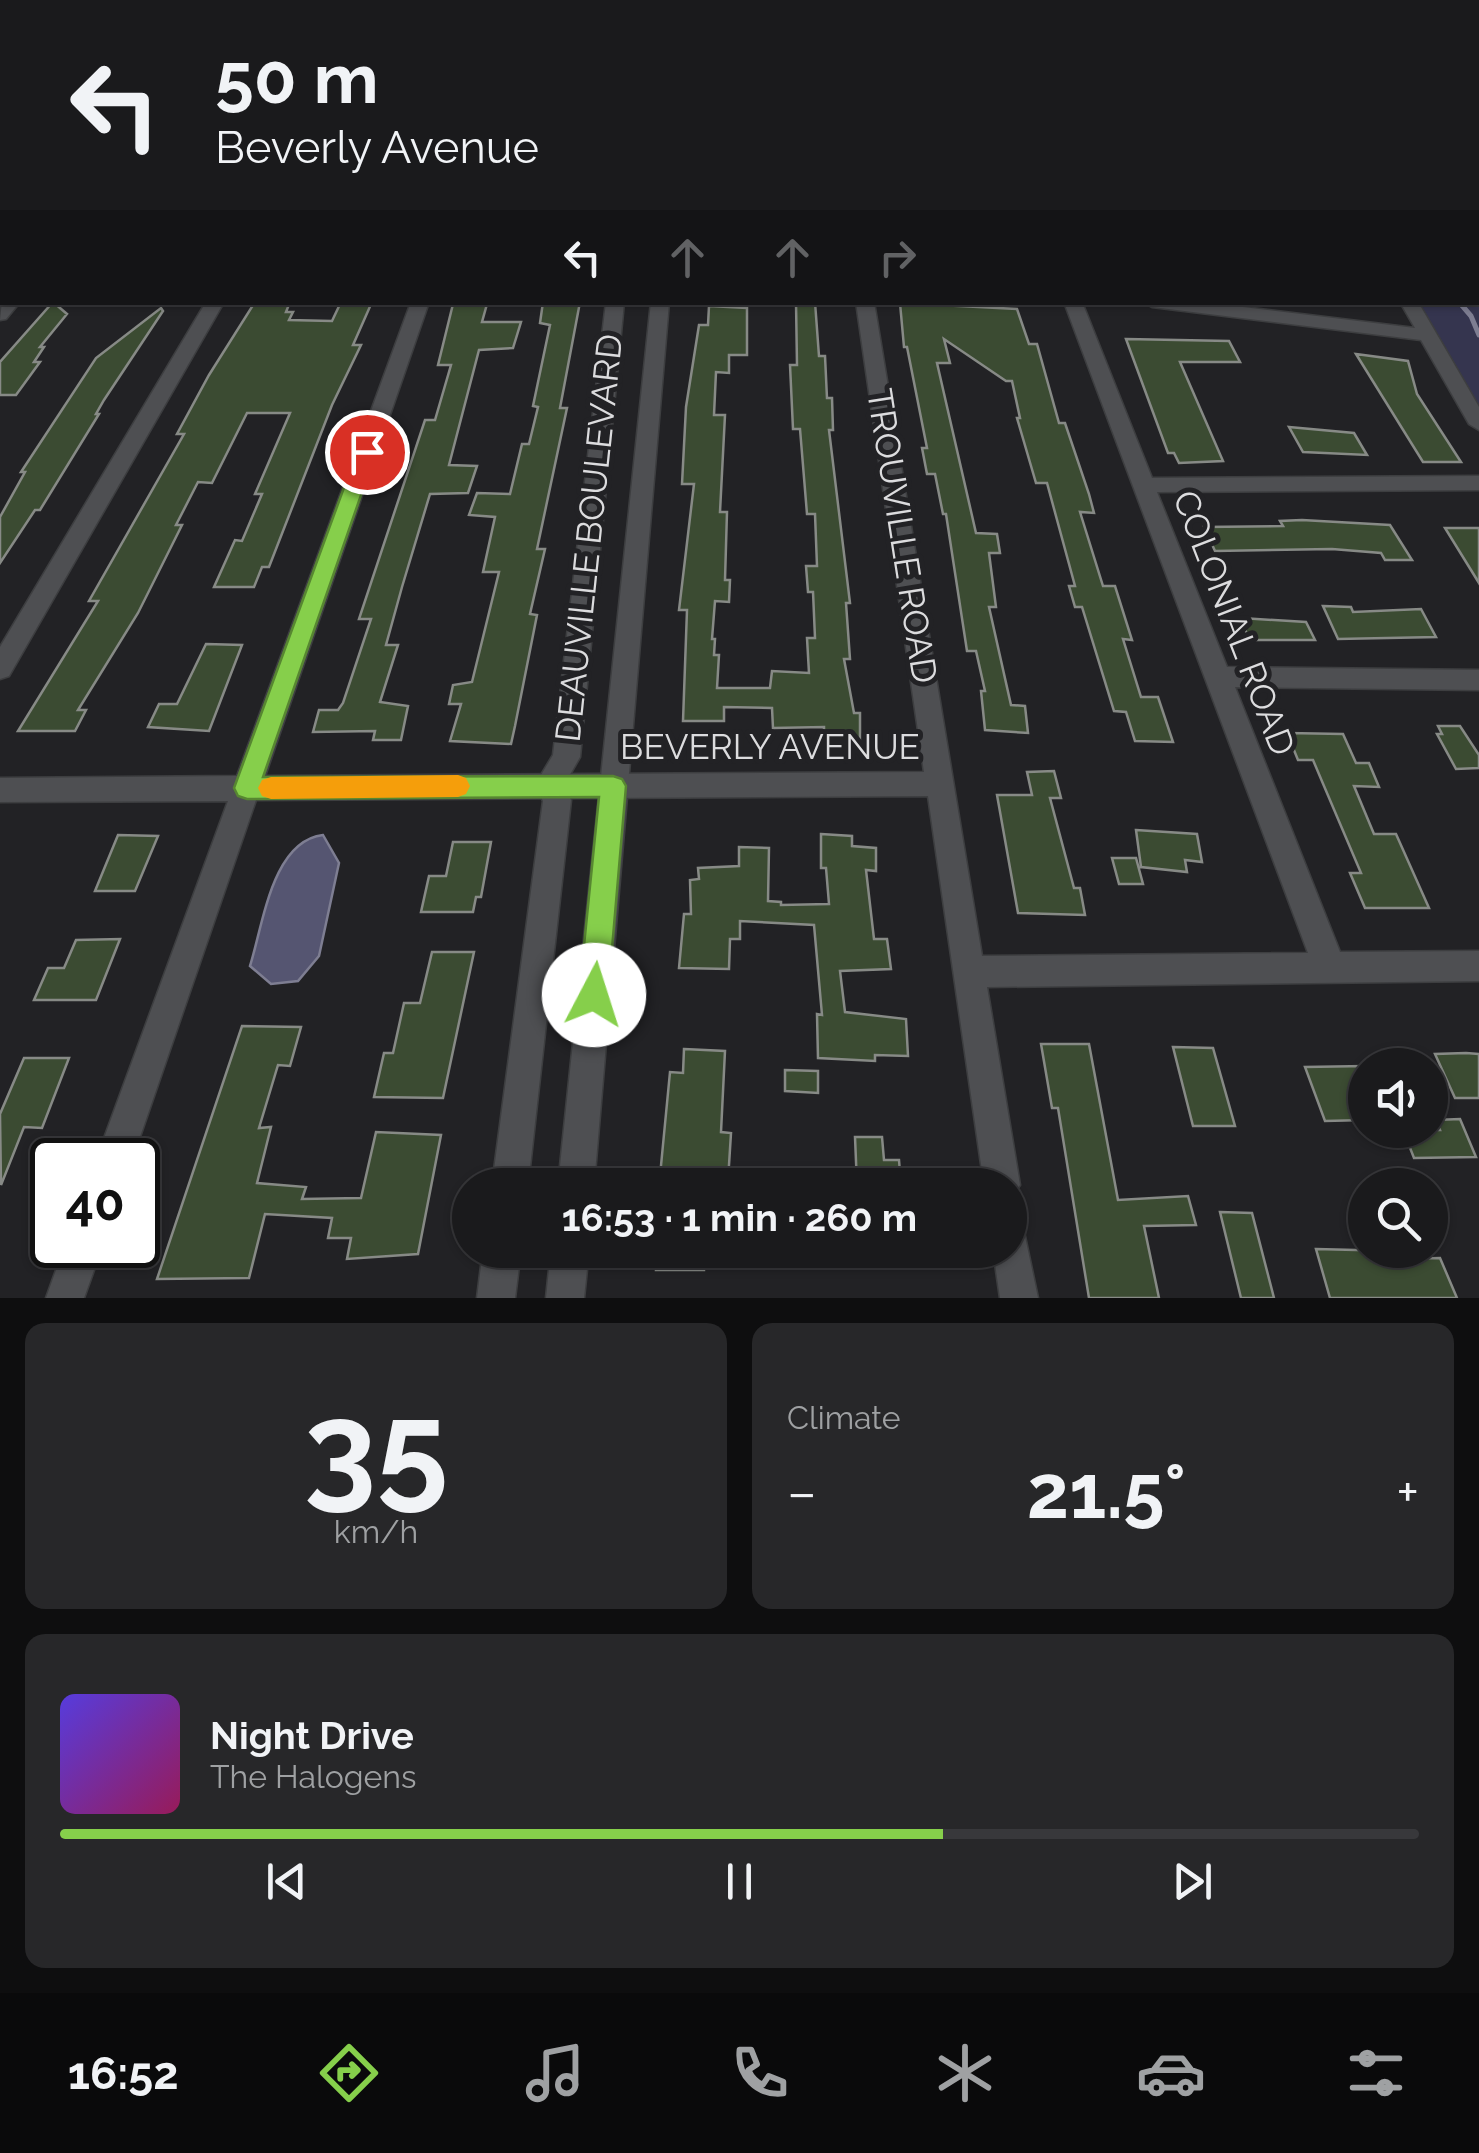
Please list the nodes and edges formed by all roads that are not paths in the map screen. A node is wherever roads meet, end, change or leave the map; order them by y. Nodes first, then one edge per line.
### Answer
1 (213, 305) edge
2 (419, 305) edge
3 (616, 305) edge
4 (660, 305) edge
5 (865, 305) edge
6 (1074, 305) edge
7 (1177, 305) edge
8 (1411, 305) edge
9 (1429, 335) junction
10 (1479, 424) edge
11 (1479, 483) edge
12 (1142, 485) junction
13 (0, 669) edge
14 (1218, 677) junction
15 (1479, 680) edge
16 (940, 784) junction
17 (548, 785) junction
18 (613, 786) junction
19 (247, 788) junction
20 (0, 790) edge
21 (1479, 966) edge
22 (1330, 968) junction
23 (969, 972) junction
24 (122, 1138) edge
25 (512, 1168) edge
26 (578, 1168) edge
27 (999, 1168) edge
28 (76, 1268) edge
29 (500, 1268) edge
30 (568, 1268) edge
31 (1014, 1268) edge
32 (65, 1298) edge
33 (496, 1298) edge
34 (565, 1298) edge
35 (1019, 1298) edge

1 - 13 street
2 - 19 street
3 - 17 street, DEAUVILLE BOULEVARD
4 - 18 street, DEAUVILLE BOULEVARD
5 - 16 street, TROUVILLE ROAD
6 - 12 street, COLONIAL ROAD
7 - 9 street
8 - 9 street
9 - 10 street
11 - 12 street
12 - 14 street, COLONIAL ROAD
14 - 15 street
14 - 22 street, COLONIAL ROAD
16 - 18 street, BEVERLY AVENUE
16 - 23 street, TROUVILLE ROAD
17 - 18 street, BEVERLY AVENUE
17 - 19 street, BEVERLY AVENUE
17 - 25 street, DEAUVILLE BOULEVARD
18 - 26 street, DEAUVILLE BOULEVARD
19 - 20 street, BEVERLY AVENUE
19 - 24 street
21 - 22 street
22 - 23 street
23 - 27 street, TROUVILLE ROAD
28 - 32 street
29 - 33 street
30 - 34 street
31 - 35 street

